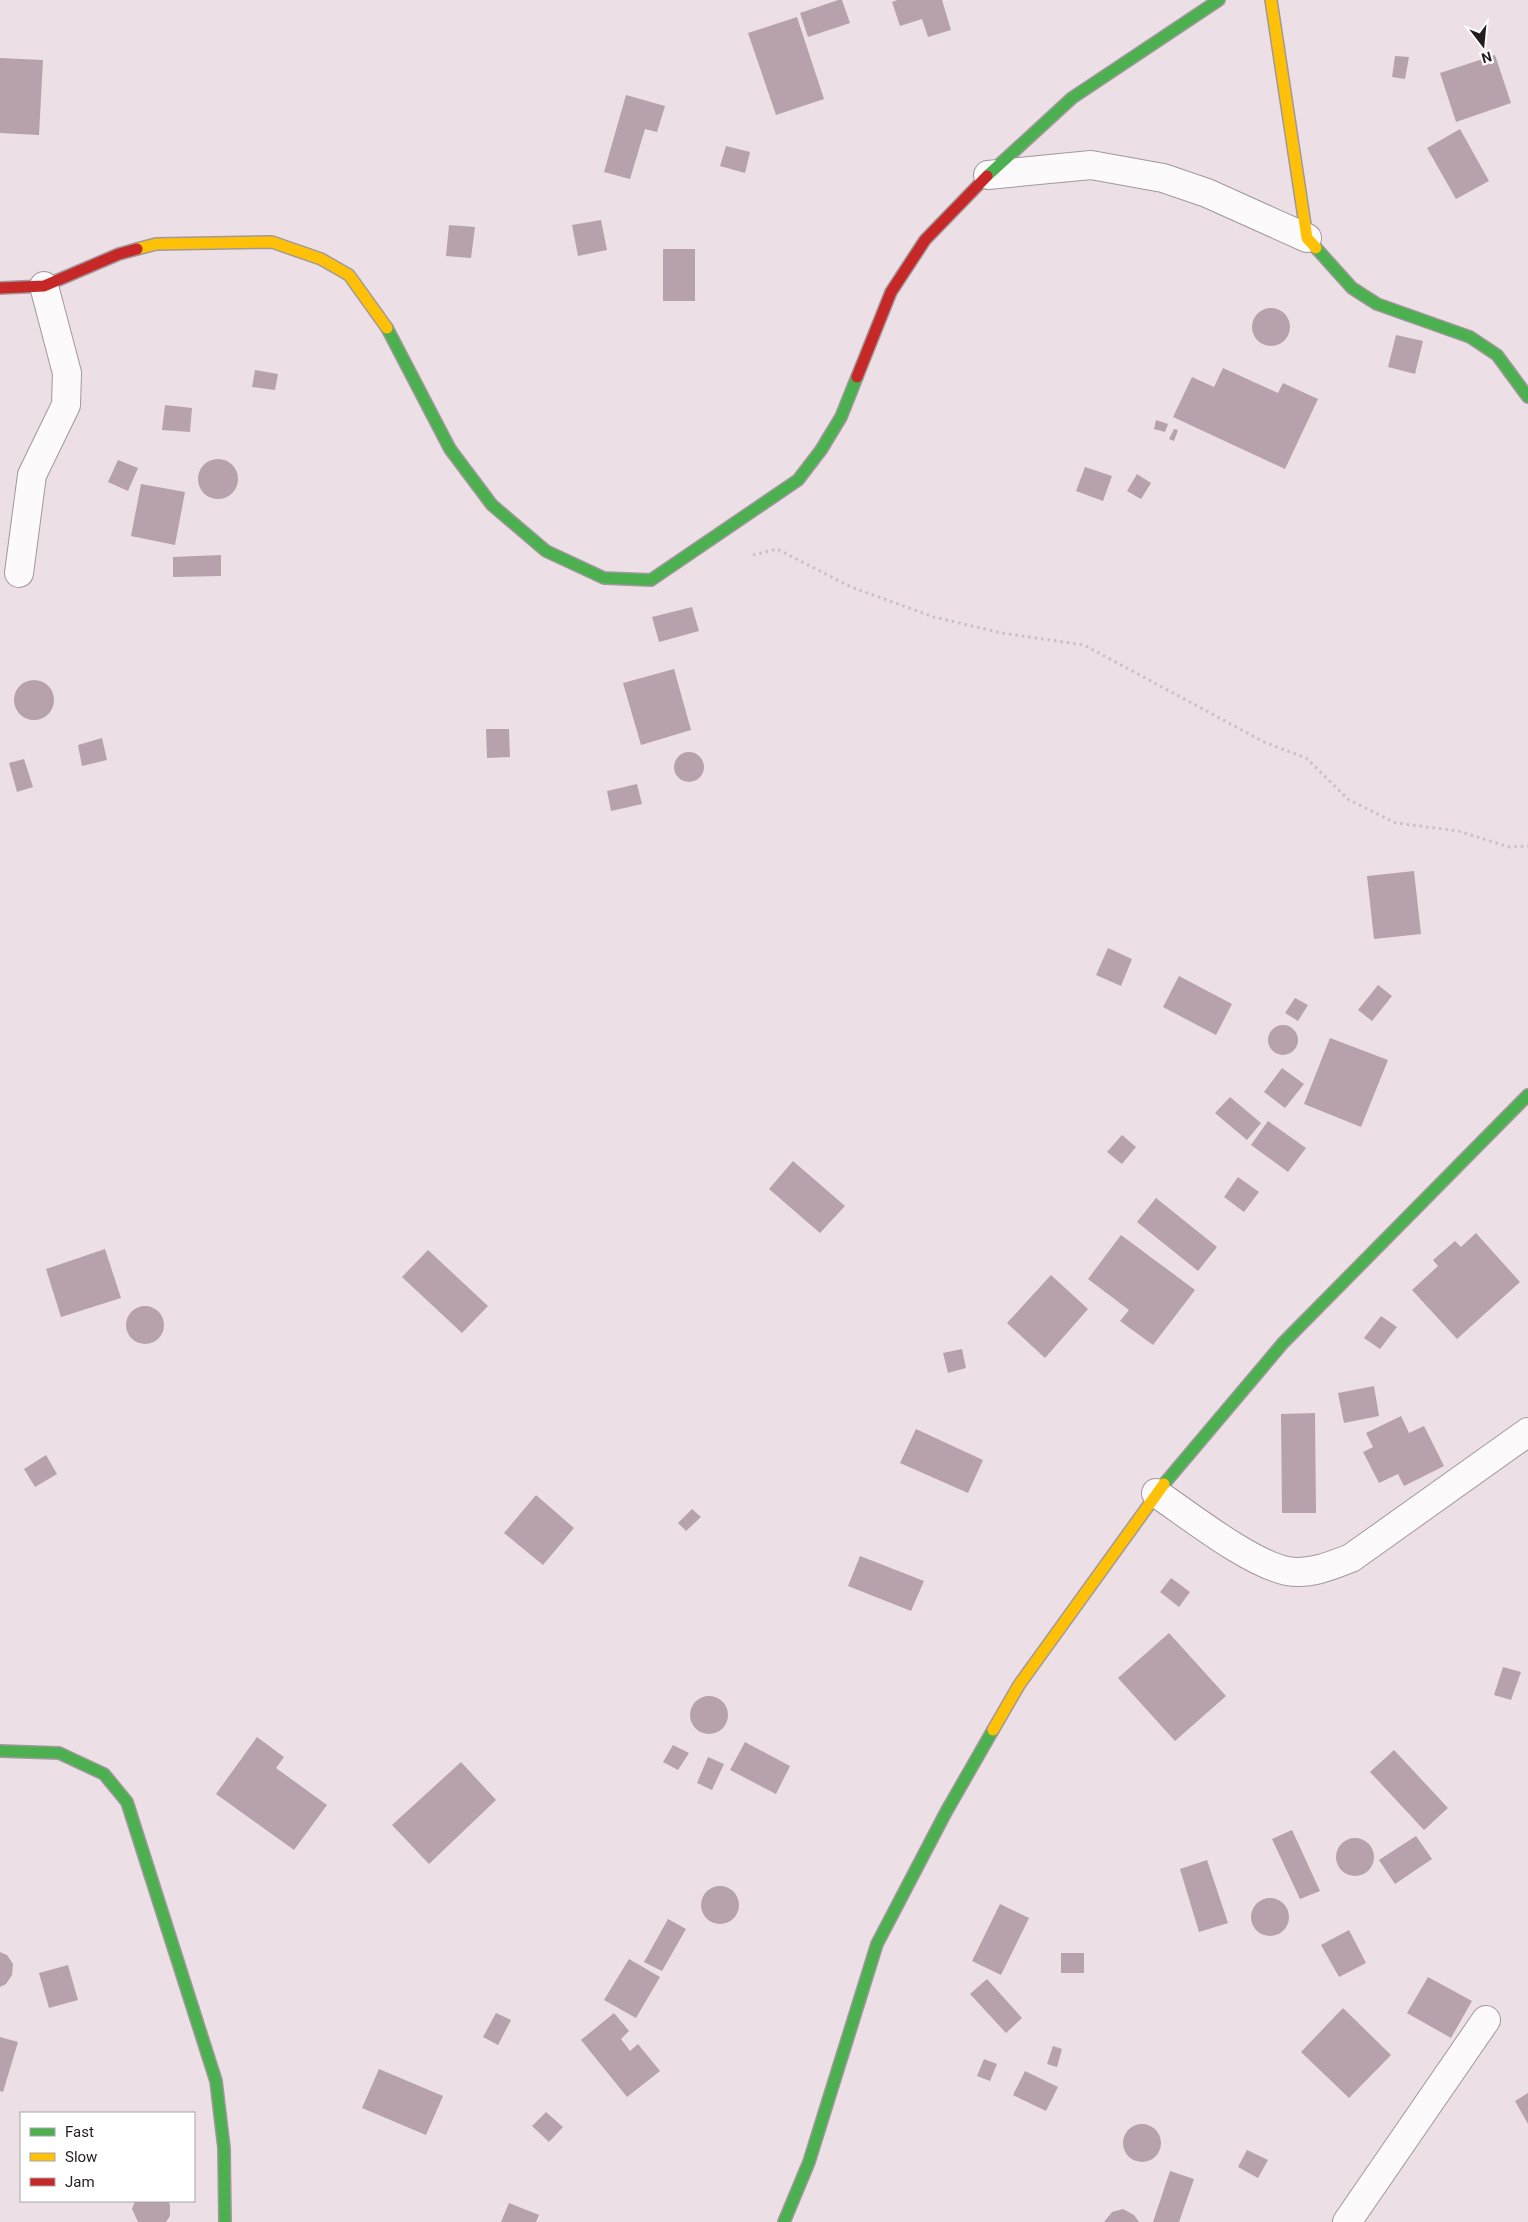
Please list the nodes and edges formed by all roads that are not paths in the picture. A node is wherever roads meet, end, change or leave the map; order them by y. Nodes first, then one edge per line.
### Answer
1 (1219, 0) edge
2 (1271, 0) edge
3 (988, 175) junction
4 (1307, 238) junction
5 (44, 286) junction
6 (0, 288) edge
7 (1528, 397) edge
8 (19, 573) dead end
9 (1528, 1094) edge
10 (1528, 1432) edge
11 (1156, 1493) junction
12 (0, 1751) edge
13 (1486, 2020) dead end
14 (224, 2222) edge
15 (784, 2222) edge
16 (1347, 2222) edge

1 - 3 street
2 - 4 street
3 - 4 street
3 - 5 street
4 - 7 street
5 - 6 street
5 - 8 street
9 - 11 street
10 - 11 street
11 - 15 street
12 - 14 street
13 - 16 street

